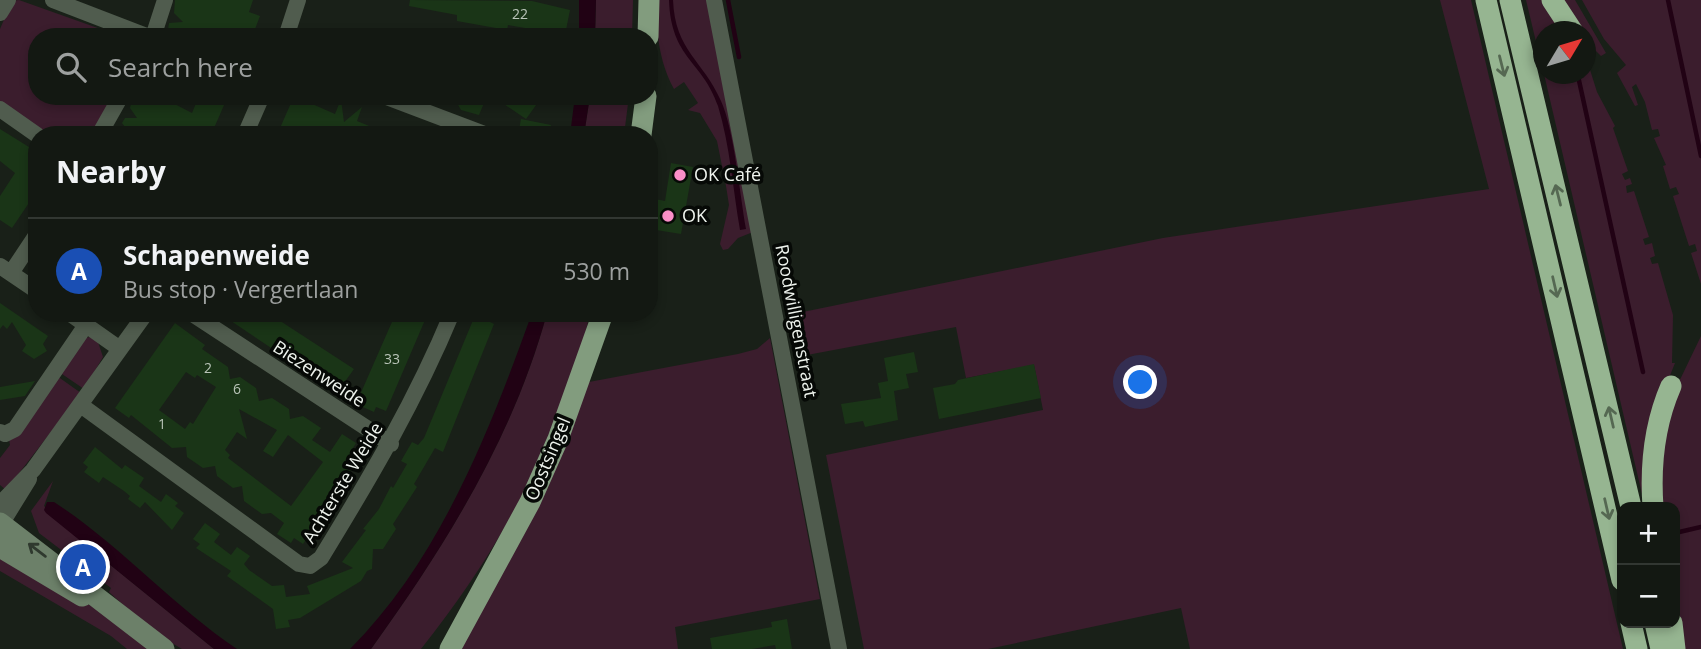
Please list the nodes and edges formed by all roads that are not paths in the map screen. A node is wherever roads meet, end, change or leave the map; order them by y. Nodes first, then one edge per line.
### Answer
1 (8, 0) edge
2 (53, 0) edge
3 (165, 0) edge
4 (298, 0) edge
5 (649, 0) edge
6 (714, 0) edge
7 (1486, 0) edge
8 (1510, 0) edge
9 (1552, 0) edge
10 (0, 13) edge
11 (1566, 21) edge
12 (127, 28) edge
13 (154, 28) edge
14 (289, 28) edge
15 (648, 28) edge
16 (116, 105) edge
17 (258, 105) edge
18 (408, 105) edge
19 (645, 105) edge
20 (0, 109) edge
21 (104, 126) edge
22 (249, 126) edge
23 (463, 126) edge
24 (642, 126) edge
25 (28, 129) edge
26 (28, 244) edge
27 (5, 270) edge
28 (28, 285) edge
29 (82, 322) edge
30 (140, 322) edge
31 (205, 322) edge
32 (448, 322) edge
33 (600, 322) edge
34 (86, 325) junction
35 (120, 349) junction
36 (1671, 386) dead end
37 (82, 406) junction
38 (0, 432) edge
39 (391, 444) junction
40 (1630, 502) edge
41 (1653, 502) edge
42 (1, 519) edge
43 (0, 547) edge
44 (1618, 565) edge
45 (478, 597) junction
46 (118, 614) junction
47 (1632, 628) edge
48 (1656, 628) edge
49 (1673, 628) edge
50 (164, 649) edge
51 (435, 649) edge
52 (450, 649) edge
53 (839, 649) edge
54 (1637, 649) edge
55 (1661, 649) edge
56 (1675, 649) edge

1 - 10 street
2 - 12 street
3 - 13 street
4 - 14 street
5 - 15 main road
6 - 53 street, Roodwilligenstraat
7 -> 44 highway
40 -> 8 highway
9 - 11 highway
16 - 21 street
17 - 22 street
18 - 23 street
19 - 24 main road
20 - 25 street
26 - 27 street
27 - 28 street
29 - 34 street
30 - 35 street
31 - 39 street, Biezenweide
32 - 39 street, Achterste Weide
33 - 45 main road, Oostsingel
34 - 35 street
34 - 38 street
35 - 37 street
36 - 41 highway
37 - 39 street, Achterste Weide
37 - 42 street
46 -> 42 street
43 - 46 street
45 - 51 main road, Oostsingel
45 - 52 main road, Oostsingel
46 - 50 street
47 - 54 highway
48 - 55 highway
49 - 56 highway

